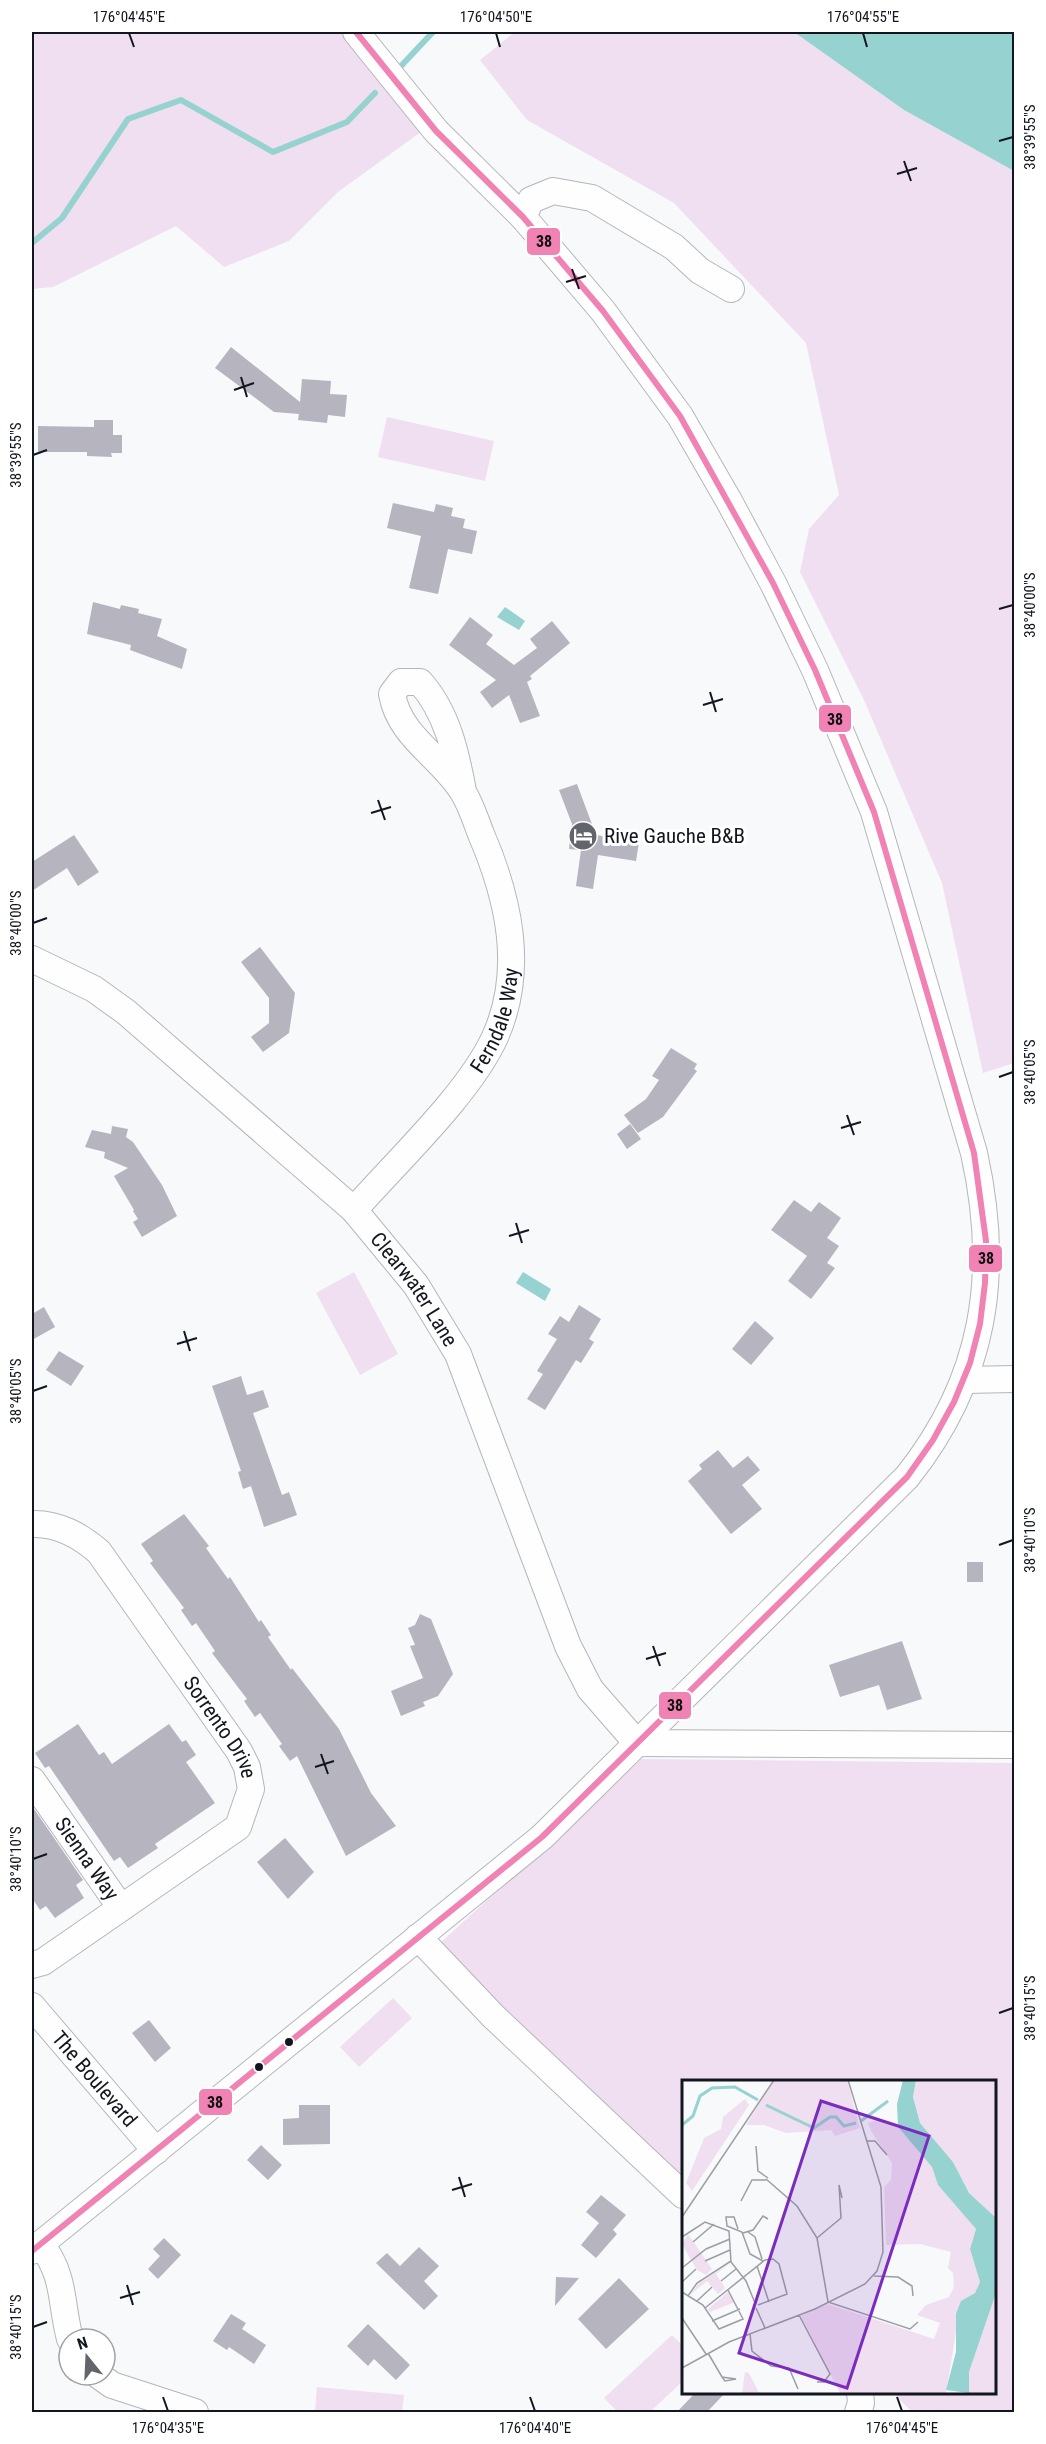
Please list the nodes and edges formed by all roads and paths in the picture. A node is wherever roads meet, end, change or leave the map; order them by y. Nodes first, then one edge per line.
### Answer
1 (357, 32) edge
2 (523, 217) junction
3 (731, 289) dead end
4 (463, 791) dead end
5 (32, 959) edge
6 (354, 1209) junction
7 (1014, 1379) edge
8 (965, 1380) junction
9 (32, 1524) edge
10 (637, 1743) junction
11 (1014, 1745) edge
12 (32, 1780) edge
13 (121, 1908) junction
14 (417, 1937) junction
15 (32, 1965) edge
16 (32, 1994) edge
17 (32, 2006) edge
18 (156, 2151) junction
19 (682, 2194) edge
20 (36, 2248) edge
21 (68, 2327) edge
22 (117, 2387) edge
23 (860, 2393) edge
24 (195, 2412) edge
25 (858, 2412) edge

1 - 2 street
2 - 3 street
2 - 8 street
4 - 6 street, Ferndale Way
5 - 6 street, Clearwater Lane
6 - 10 street, Clearwater Lane
7 - 8 street
8 - 10 street
9 - 13 street, Sorrento Drive
10 - 11 street
10 - 14 street
12 - 13 street, Sienna Way
13 - 15 street, Sorrento Drive
14 - 18 street
14 - 19 street
15 - 16 street
17 - 18 street, The Boulevard
18 - 20 street
20 - 21 street
22 - 24 street
23 - 25 street

